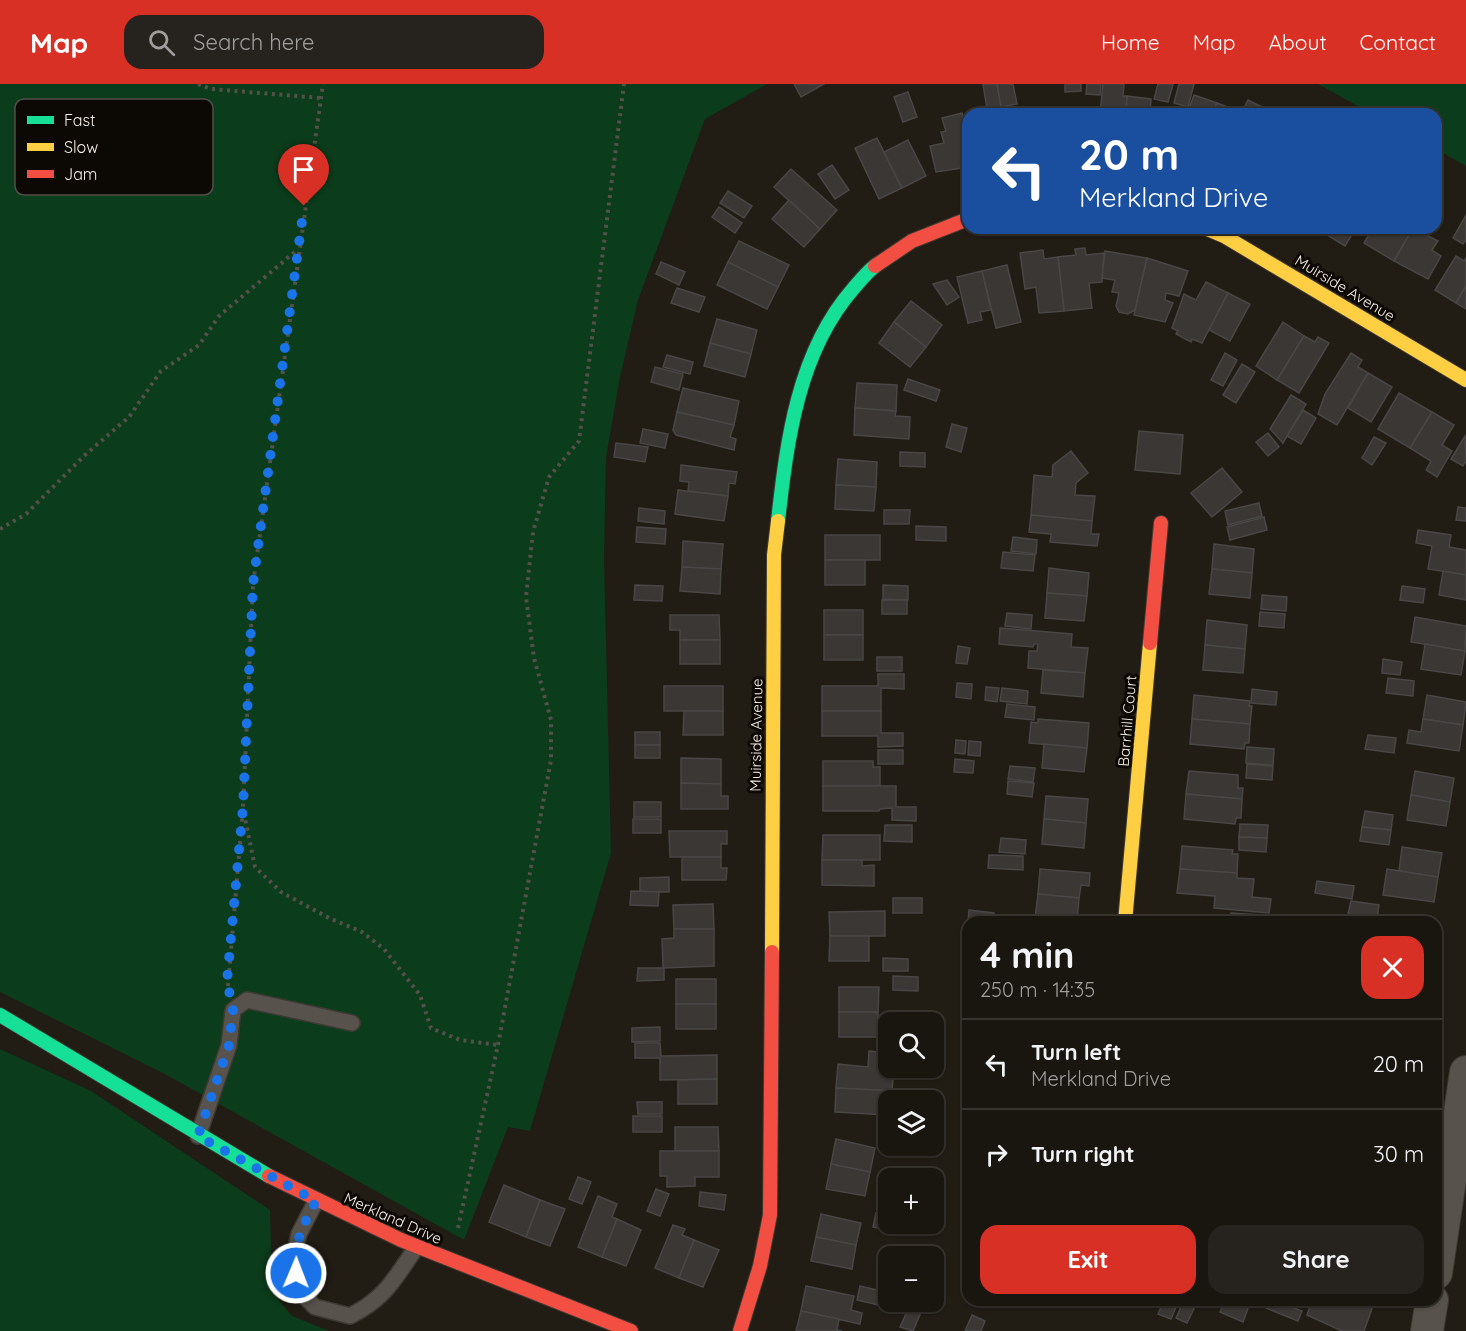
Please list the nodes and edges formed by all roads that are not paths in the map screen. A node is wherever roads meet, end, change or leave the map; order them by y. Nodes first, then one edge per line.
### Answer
1 (962, 221) edge
2 (1219, 234) edge
3 (1466, 380) edge
4 (1161, 523) dead end
5 (1126, 916) edge
6 (0, 1014) edge
7 (352, 1023) dead end
8 (1466, 1072) edge
9 (198, 1136) junction
10 (316, 1201) junction
11 (1442, 1233) edge
12 (416, 1248) junction
13 (1431, 1306) edge
14 (620, 1329) edge
15 (740, 1331) edge
16 (1427, 1331) edge

1 - 15 street, Muirside Avenue
2 - 3 street, Muirside Avenue
4 - 5 street, Barrhill Court
6 - 9 street, Merkland Drive
7 - 9 lane
8 - 11 street
9 - 10 street, Merkland Drive
10 - 12 street, Merkland Drive
10 - 12 lane
12 - 14 street, Merkland Drive
13 - 16 street

